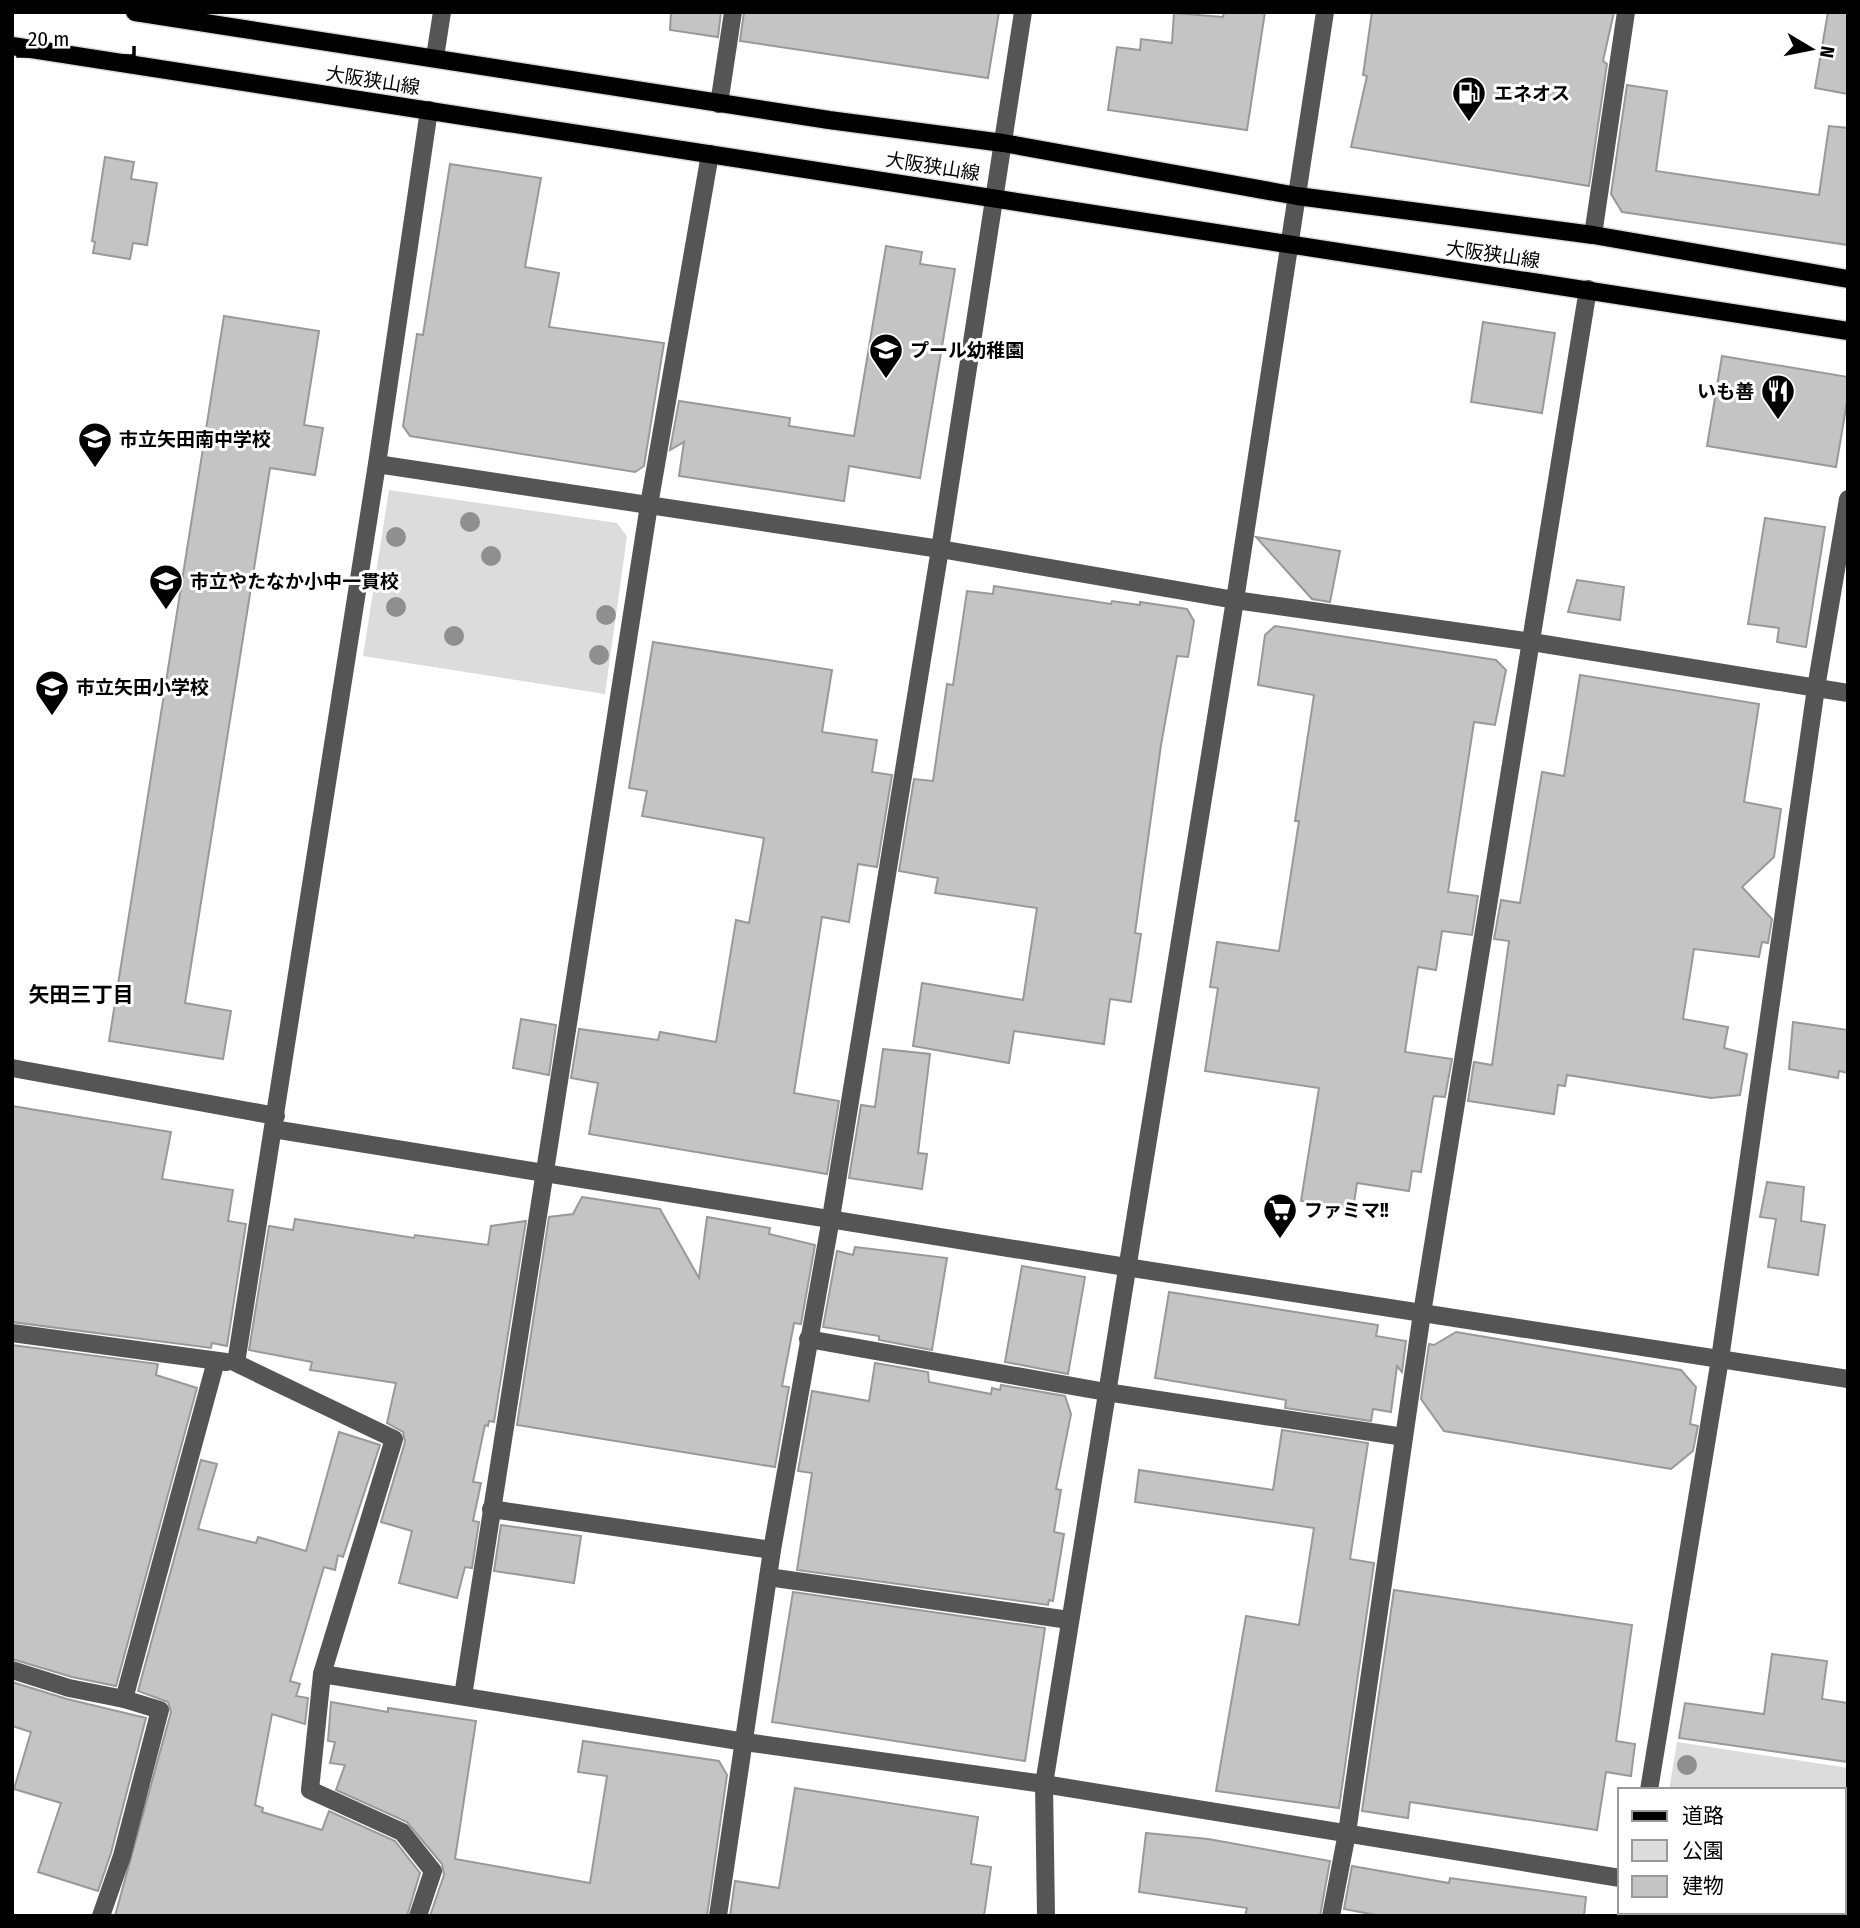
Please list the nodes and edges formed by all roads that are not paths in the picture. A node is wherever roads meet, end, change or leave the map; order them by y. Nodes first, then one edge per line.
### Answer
1 (135, 12) edge
2 (442, 12) edge
3 (733, 12) edge
4 (1023, 12) edge
5 (1325, 12) edge
6 (1626, 12) edge
7 (141, 13) edge
8 (12, 46) edge
9 (435, 57) junction
10 (719, 104) junction
11 (429, 110) junction
12 (1003, 144) junction
13 (710, 154) junction
14 (1297, 196) junction
15 (995, 197) junction
16 (1593, 235) junction
17 (1288, 246) junction
18 (1848, 279) edge
19 (1588, 289) junction
20 (1848, 331) edge
21 (377, 464) junction
22 (1848, 499) edge
23 (649, 505) junction
24 (940, 549) junction
25 (1235, 600) junction
26 (1532, 642) junction
27 (1816, 688) junction
28 (1848, 693) edge
29 (12, 1068) edge
30 (274, 1122) junction
31 (547, 1172) junction
32 (831, 1218) junction
33 (1126, 1267) junction
34 (1422, 1313) junction
35 (12, 1333) edge
36 (808, 1339) junction
37 (1720, 1359) junction
38 (216, 1361) junction
39 (236, 1363) junction
40 (1848, 1379) edge
41 (1106, 1392) junction
42 (1404, 1437) junction
43 (491, 1509) junction
44 (772, 1550) junction
45 (768, 1577) junction
46 (1069, 1620) junction
47 (12, 1670) edge
48 (322, 1674) junction
49 (463, 1696) junction
50 (124, 1699) junction
51 (744, 1742) junction
52 (1044, 1784) junction
53 (1649, 1788) edge
54 (1347, 1833) junction
55 (1618, 1878) edge
56 (101, 1916) edge
57 (418, 1916) edge
58 (718, 1916) edge
59 (1046, 1916) edge
60 (1331, 1916) edge

1 - 7 main road, 大阪狭山線
2 - 9 street
3 - 10 street
4 - 12 street
5 - 14 street
6 - 16 street
7 - 9 main road, 大阪狭山線
8 - 11 main road, 大阪狭山線
9 - 10 main road, 大阪狭山線
10 - 12 main road, 大阪狭山線
11 - 13 main road, 大阪狭山線
11 - 21 street
12 - 14 main road, 大阪狭山線
12 - 15 street
13 - 15 main road, 大阪狭山線
13 - 23 street
14 - 16 main road, 大阪狭山線
14 - 17 street
15 - 17 main road, 大阪狭山線
15 - 24 street
16 - 18 main road, 大阪狭山線
17 - 19 main road, 大阪狭山線
17 - 25 street
19 - 20 main road, 大阪狭山線
19 - 26 street
21 - 23 street
21 - 30 street
22 - 27 street
23 - 24 street
23 - 31 street
24 - 25 street
24 - 32 street
25 - 26 street
25 - 33 street
26 - 27 street
26 - 34 street
27 - 28 street
27 - 37 street
29 - 30 street
30 - 31 street
30 - 39 street
31 - 32 street
31 - 43 street
32 - 33 street
32 - 36 street
33 - 34 street
33 - 41 street
34 - 37 street
34 - 42 street
35 - 38 street
36 - 41 street
36 - 44 street
37 - 40 street
37 - 53 street
38 - 39 street
38 - 50 street
39 - 48 street
41 - 42 street
41 - 46 street
42 - 54 street
43 - 44 street
43 - 49 street
44 - 45 street
45 - 46 street
45 - 51 street
46 - 52 street
47 - 50 street
48 - 49 street
48 - 57 street
49 - 51 street
50 - 56 street
51 - 52 street
51 - 58 street
52 - 54 street
52 - 59 street
54 - 55 street
54 - 60 street

